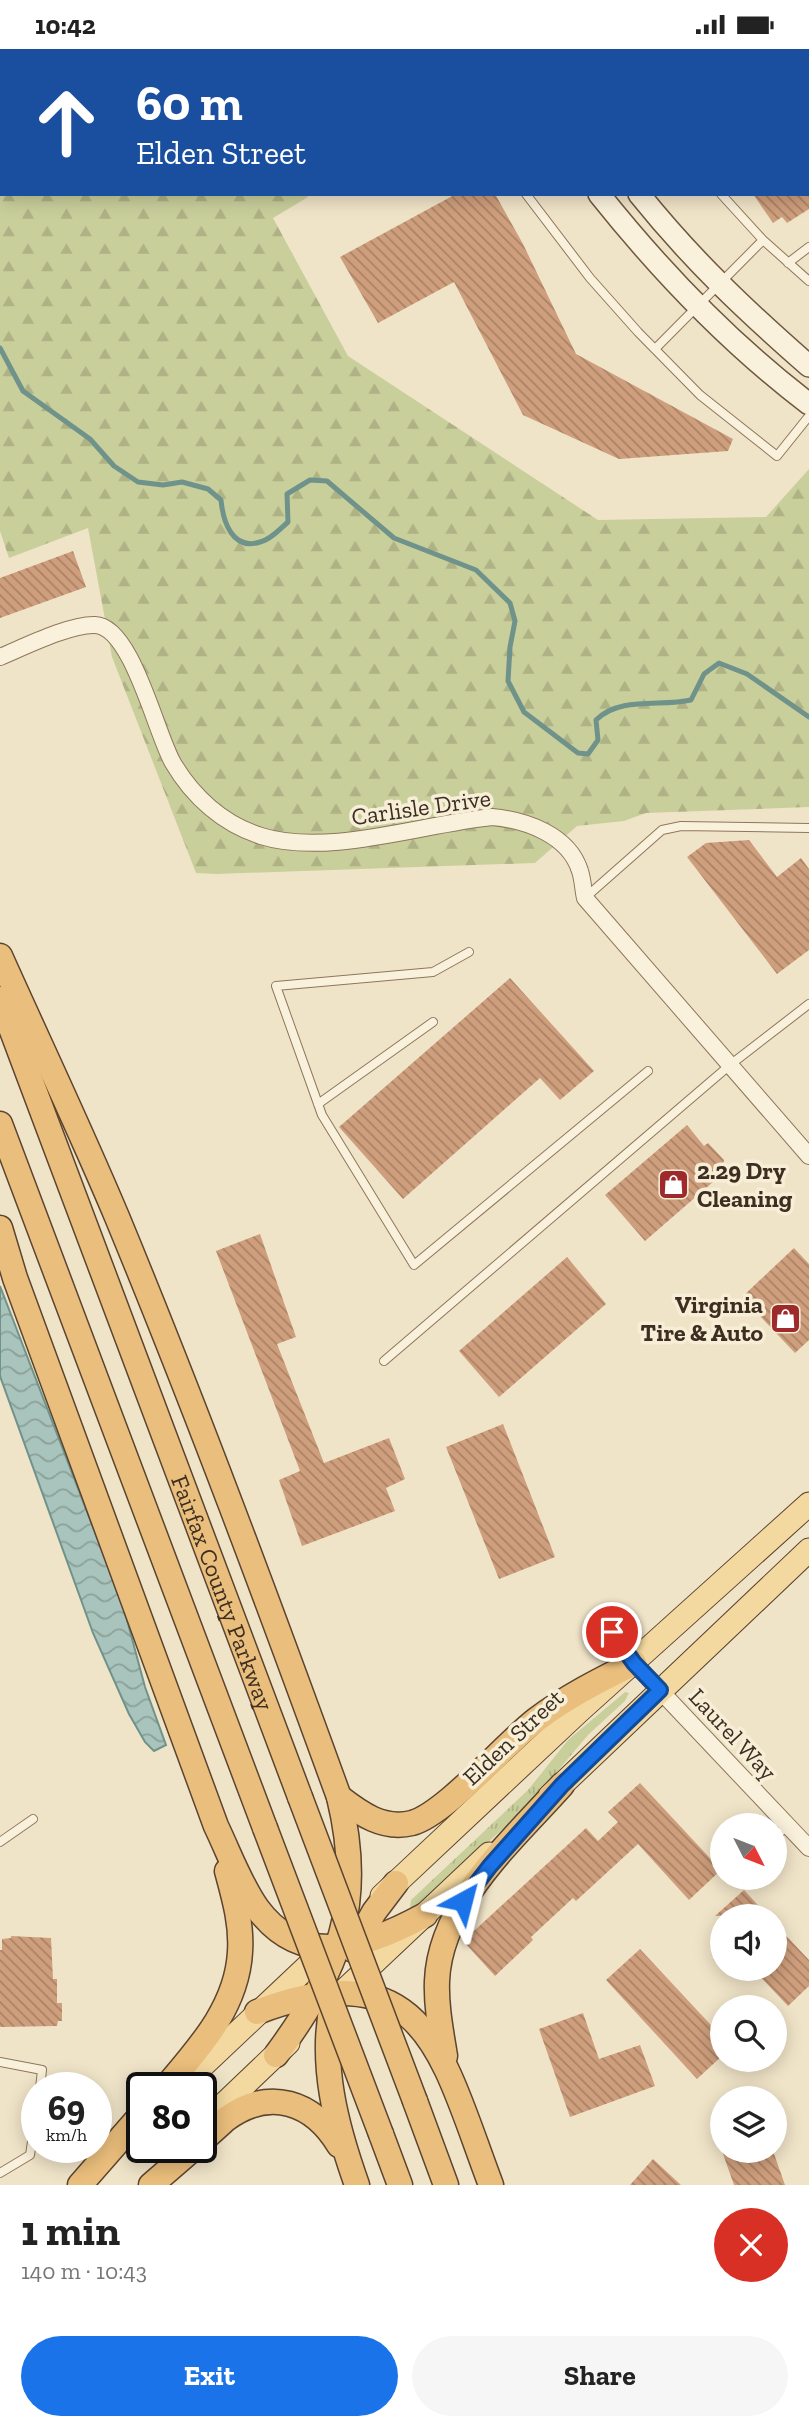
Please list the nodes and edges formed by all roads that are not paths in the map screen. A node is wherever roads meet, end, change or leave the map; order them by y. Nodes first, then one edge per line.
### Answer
1 (528, 196) edge
2 (601, 196) edge
3 (641, 196) edge
4 (723, 196) edge
5 (763, 240) junction
6 (809, 247) edge
7 (788, 263) junction
8 (809, 281) edge
9 (718, 284) junction
10 (697, 306) junction
11 (655, 349) junction
12 (809, 366) edge
13 (809, 404) edge
14 (809, 417) edge
15 (0, 657) edge
16 (809, 828) edge
17 (585, 898) junction
18 (469, 952) dead end
19 (0, 956) edge
20 (0, 999) edge
21 (809, 1004) edge
22 (433, 1022) dead end
23 (730, 1065) junction
24 (648, 1071) dead end
25 (318, 1104) junction
26 (0, 1124) edge
27 (809, 1156) edge
28 (0, 1228) edge
29 (384, 1361) dead end
30 (809, 1504) edge
31 (809, 1551) edge
32 (601, 1616) dead end
33 (634, 1663) junction
34 (660, 1690) junction
35 (562, 1785) junction
36 (339, 1797) junction
37 (777, 1813) edge
38 (33, 1819) dead end
39 (788, 1825) edge
40 (216, 1826) junction
41 (0, 1842) edge
42 (809, 1848) edge
43 (396, 1883) joint
44 (425, 1915) junction
45 (341, 1943) junction
46 (331, 1996) junction
47 (257, 2012) junction
48 (271, 2060) joint
49 (0, 2062) edge
50 (42, 2072) edge
51 (178, 2072) edge
52 (195, 2072) edge
53 (449, 2074) junction
54 (217, 2111) edge
55 (217, 2127) edge
56 (126, 2133) edge
57 (126, 2141) edge
58 (347, 2158) junction
59 (21, 2160) edge
60 (164, 2163) edge
61 (176, 2163) edge
62 (0, 2173) edge
63 (81, 2185) edge
64 (142, 2185) edge
65 (151, 2185) edge
66 (357, 2185) edge
67 (400, 2185) edge
68 (446, 2185) edge
69 (491, 2185) edge

1 - 11 lane
2 - 10 main road
3 - 9 main road
4 - 5 lane
5 - 7 lane
5 - 9 lane
6 - 7 lane
7 - 8 lane
9 - 10 lane
9 - 12 main road
10 - 11 lane
10 - 13 main road
11 - 14 lane
15 - 17 street, Carlisle Drive
16 - 17 lane
17 - 23 street, Carlisle Drive
18 - 25 lane
19 - 36 highway
20 - 68 highway, Fairfax County Parkway, bridge
21 - 23 lane
22 - 25 lane
23 - 27 street, Carlisle Drive
23 - 29 lane
24 - 25 lane
26 - 67 highway, Fairfax County Parkway, bridge
28 - 40 highway
30 - 33 main road, Elden Street
31 - 34 main road
32 - 33 street, Laurel Way
33 - 34 street, Laurel Way
33 - 36 highway
33 - 43 main road, Elden Street
34 - 35 main road
34 - 37 street, Laurel Way
35 - 44 main road
35 - 53 highway
36 - 45 highway
38 - 41 lane
39 - 42 street, Laurel Way
40 - 45 highway
40 - 51 highway
43 - 45 highway
44 - 45 highway
44 - 46 main road
45 - 46 highway
45 - 47 main road
46 - 47 highway
46 - 48 highway
46 - 53 highway
46 - 58 highway
47 - 52 main road
48 - 54 main road
49 - 50 lane
53 - 69 highway
55 - 58 highway
56 - 63 highway
57 - 63 main road
58 - 66 highway
59 - 62 lane
60 - 64 main road
61 - 65 highway

